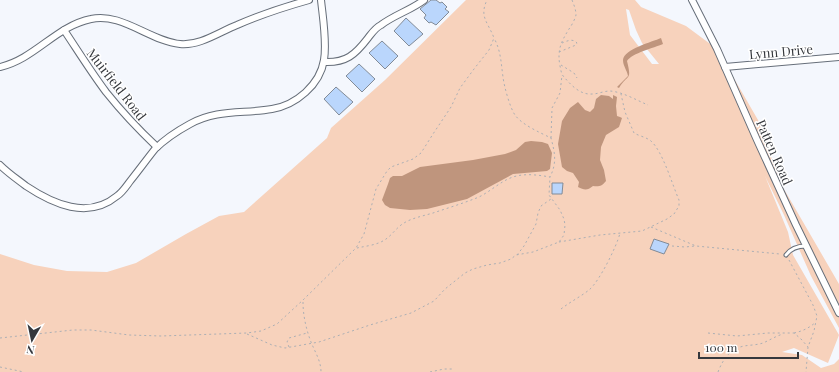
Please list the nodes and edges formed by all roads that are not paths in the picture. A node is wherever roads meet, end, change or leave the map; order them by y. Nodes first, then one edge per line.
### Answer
1 (309, 0) edge
2 (321, 0) edge
3 (424, 0) edge
4 (692, 0) edge
5 (64, 30) junction
6 (839, 57) edge
7 (324, 62) junction
8 (0, 67) edge
9 (725, 67) junction
10 (157, 148) junction
11 (0, 165) edge
12 (806, 246) junction
13 (786, 255) road end
14 (839, 313) edge

1 - 5 street
2 - 7 street
3 - 7 street
4 - 9 street, Patten Road
5 - 8 street
5 - 10 street, Muirfield Road
6 - 9 street, Lynn Drive
7 - 10 street
9 - 12 street, Patten Road
10 - 11 street
12 - 13 lane
12 - 14 street, Patten Road

